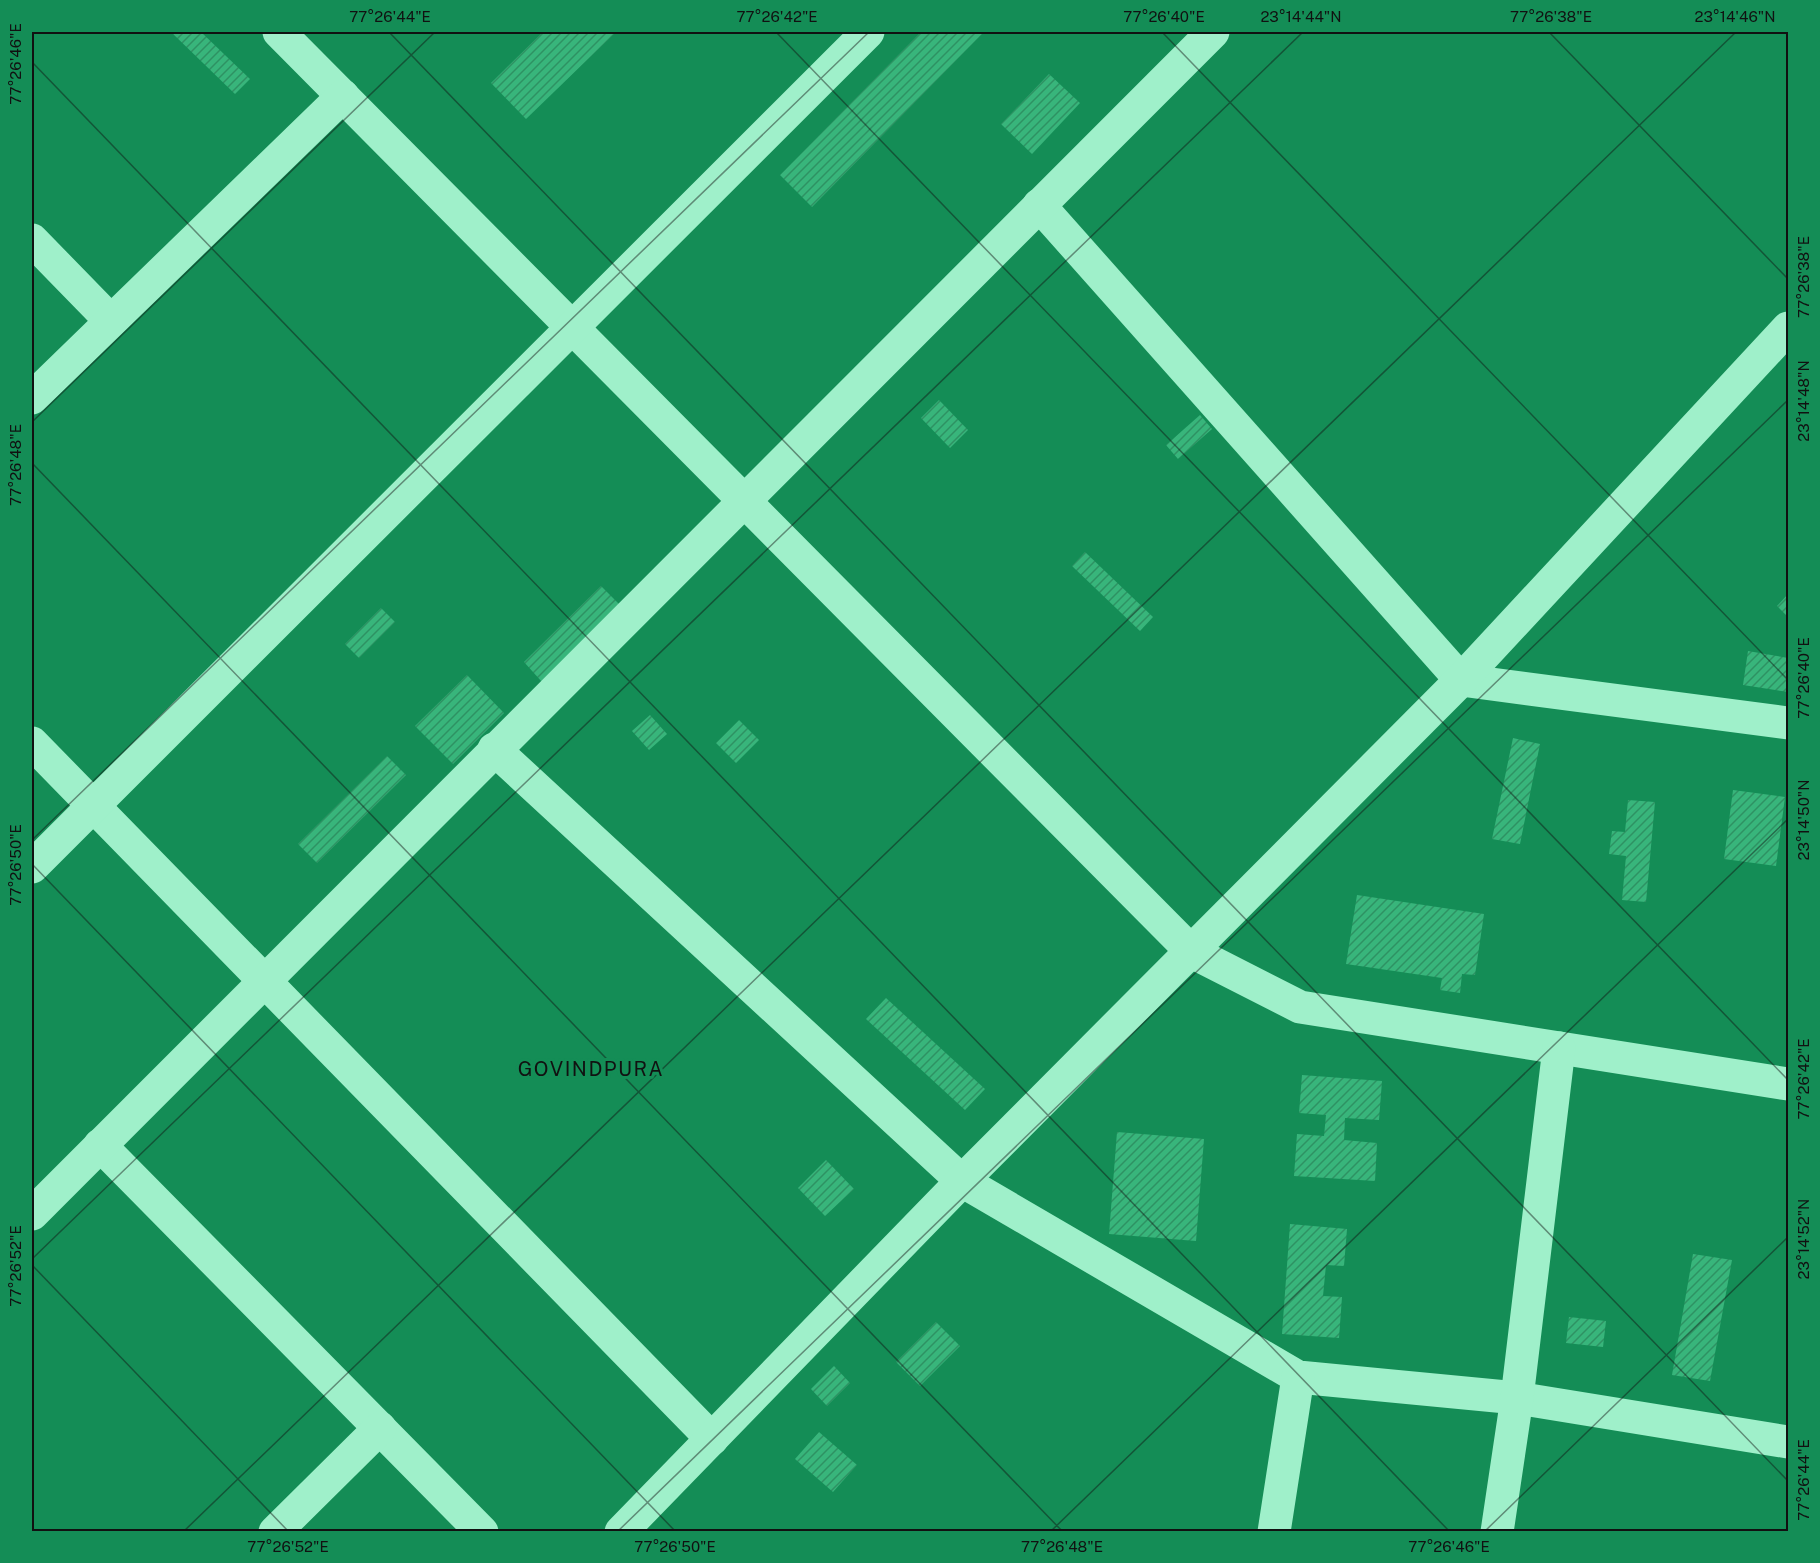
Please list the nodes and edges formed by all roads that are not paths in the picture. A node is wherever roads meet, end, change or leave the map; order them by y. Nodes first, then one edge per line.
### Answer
1 (279, 32) edge
2 (868, 32) edge
3 (1213, 32) edge
4 (343, 96) junction
5 (1039, 205) junction
6 (32, 240) edge
7 (110, 320) junction
8 (572, 328) junction
9 (1788, 328) edge
10 (32, 398) edge
11 (743, 500) junction
12 (1461, 680) junction
13 (1788, 723) edge
14 (32, 743) edge
15 (494, 749) junction
16 (93, 806) junction
17 (32, 867) edge
18 (1192, 952) junction
19 (264, 981) junction
20 (1559, 1048) junction
21 (1788, 1084) edge
22 (100, 1146) junction
23 (962, 1181) junction
24 (32, 1214) edge
25 (1298, 1377) junction
26 (1517, 1398) junction
27 (380, 1428) junction
28 (712, 1440) junction
29 (1788, 1442) edge
30 (275, 1532) edge
31 (483, 1532) edge
32 (621, 1532) edge
33 (1274, 1532) edge
34 (1497, 1532) edge

1 - 4 street
2 - 8 street
3 - 5 street
4 - 7 street
4 - 8 street
5 - 11 street
5 - 12 street
6 - 7 street
7 - 10 street
8 - 11 street
8 - 16 street
9 - 12 street
11 - 15 street
11 - 18 street
12 - 13 street
12 - 18 street
14 - 16 street
15 - 19 street
15 - 23 street
16 - 17 street
16 - 19 street
18 - 20 street
18 - 23 street
19 - 22 street
19 - 28 street
20 - 21 street
20 - 26 street
22 - 24 street
22 - 27 street
23 - 25 street
23 - 28 street
25 - 26 street
25 - 33 street
26 - 29 street
26 - 34 street
27 - 30 street
27 - 31 street
28 - 32 street

